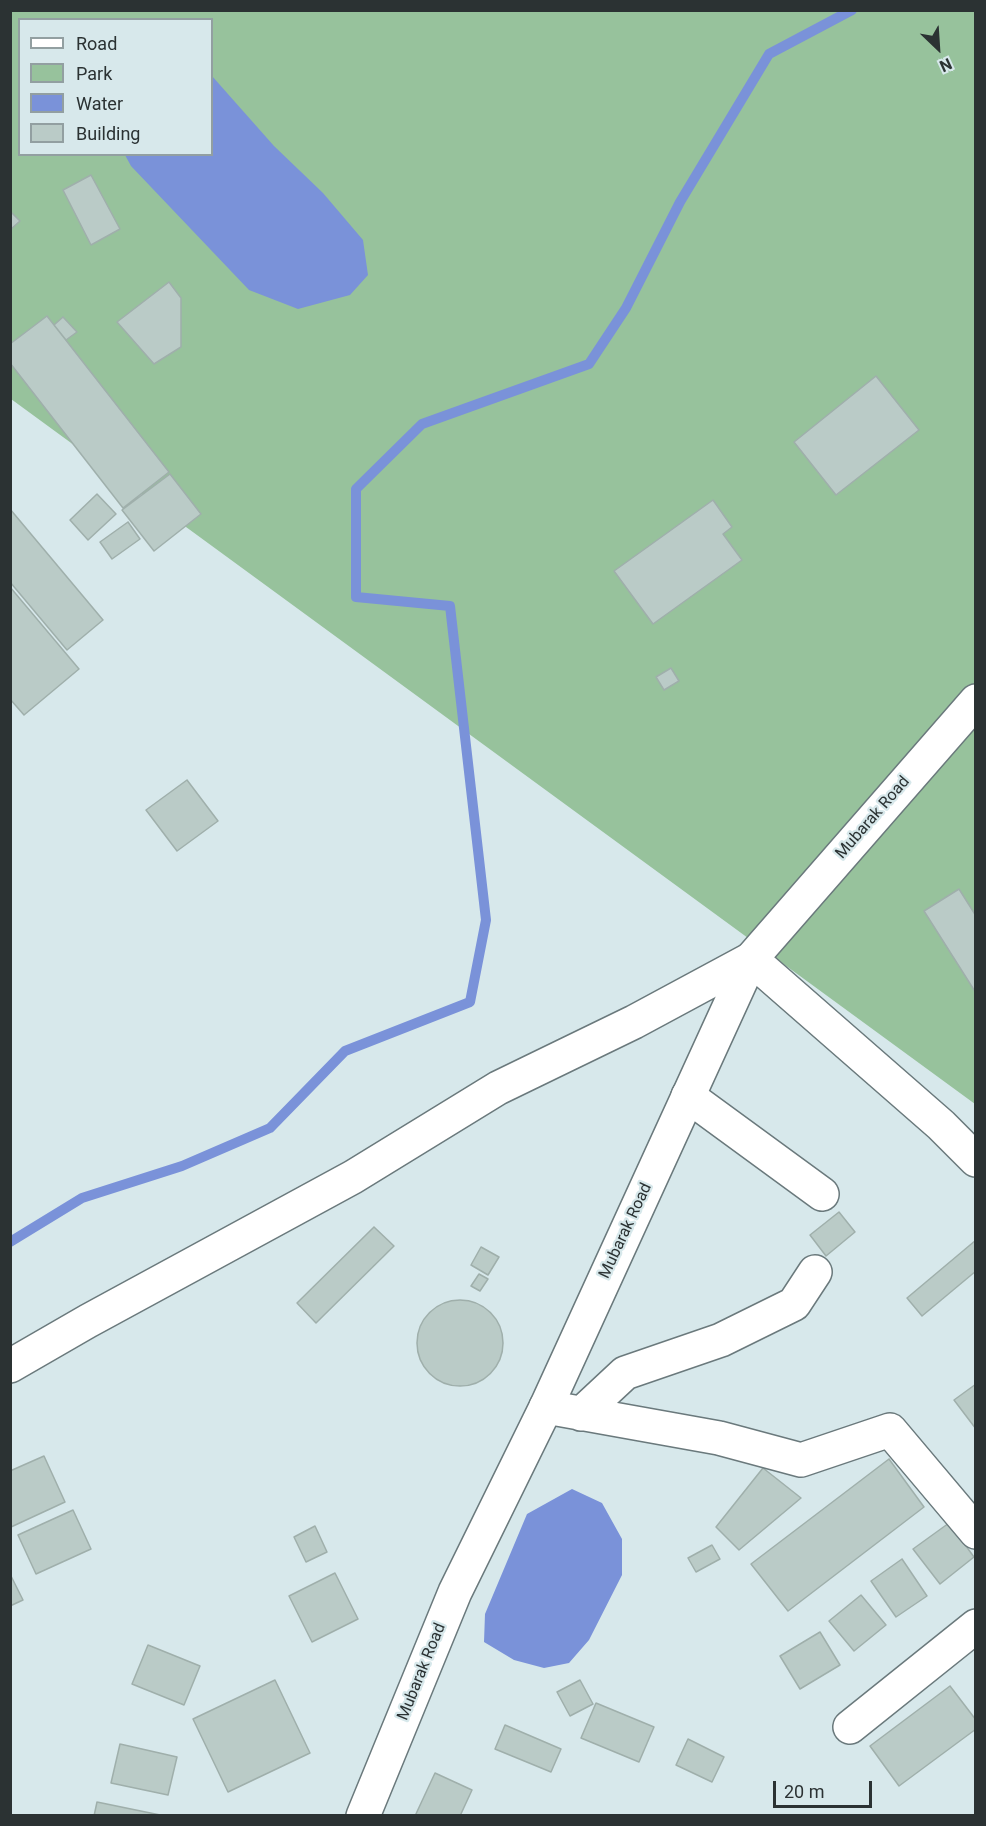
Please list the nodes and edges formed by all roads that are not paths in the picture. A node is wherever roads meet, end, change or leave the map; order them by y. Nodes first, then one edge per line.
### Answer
1 (972, 709) edge
2 (751, 959) junction
3 (688, 1096) junction
4 (975, 1160) edge
5 (822, 1194) dead end
6 (815, 1272) dead end
7 (10, 1366) edge
8 (546, 1407) junction
9 (581, 1414) junction
10 (975, 1532) edge
11 (975, 1626) edge
12 (850, 1726) dead end
13 (363, 1815) edge

1 - 2 street, Mubarak Road
2 - 3 street, Mubarak Road
2 - 4 street
2 - 7 street
3 - 5 street
3 - 8 street, Mubarak Road
6 - 9 street
8 - 9 street
8 - 13 street, Mubarak Road
9 - 10 street
11 - 12 street

